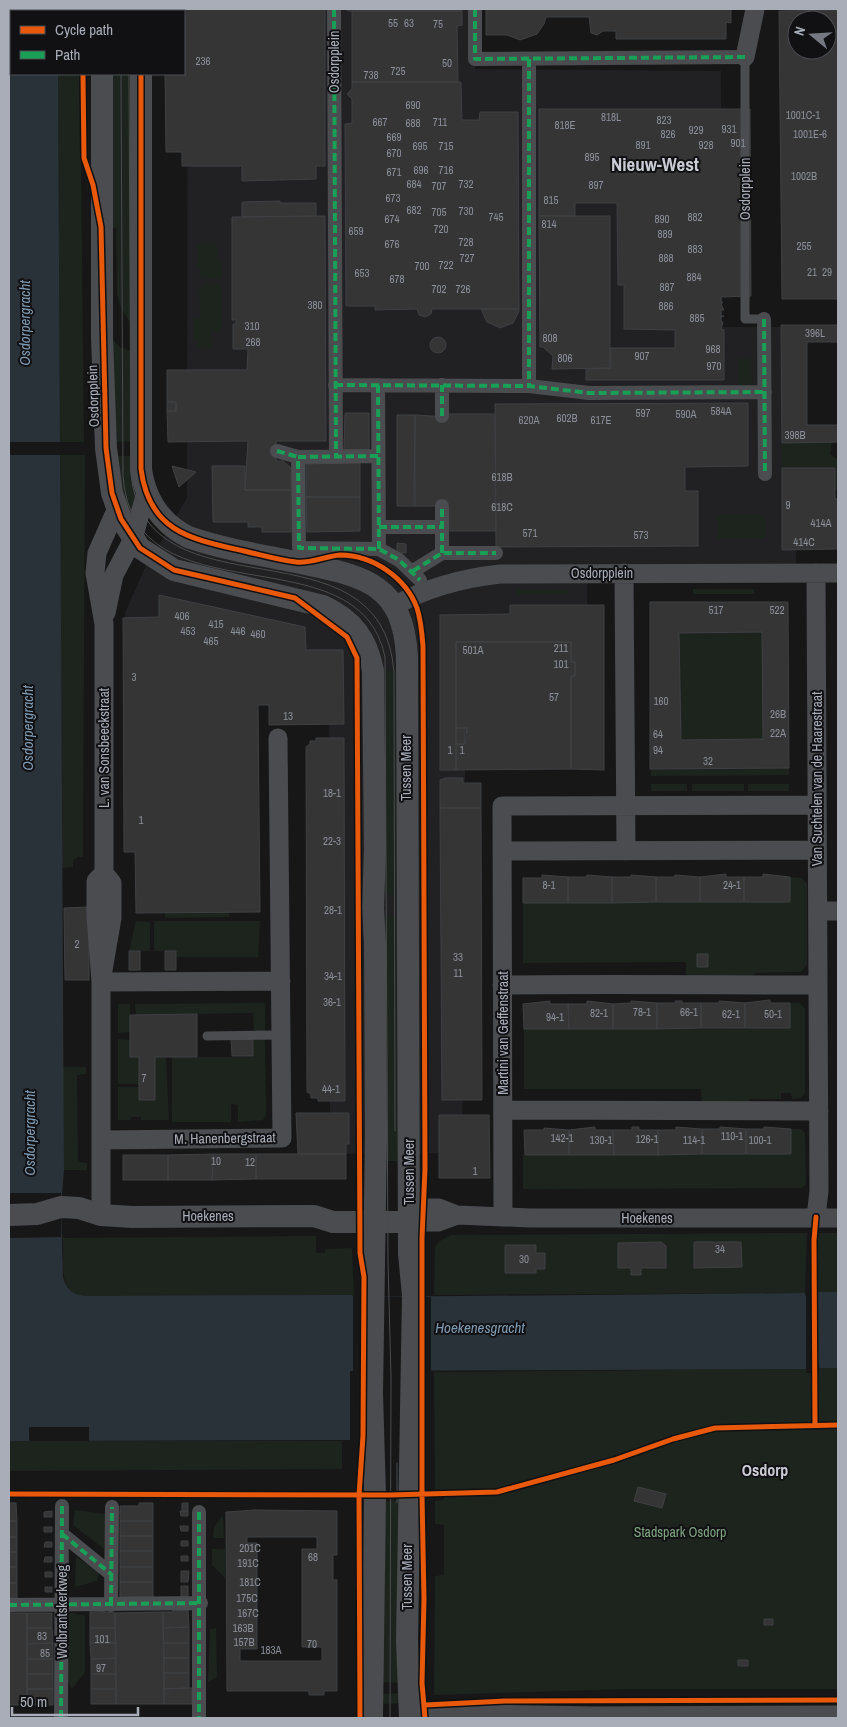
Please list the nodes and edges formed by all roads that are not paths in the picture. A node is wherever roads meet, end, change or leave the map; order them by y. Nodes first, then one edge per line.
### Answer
1 (334, 9) edge
2 (475, 9) edge
3 (755, 9) edge
4 (745, 57) junction
5 (529, 59) junction
6 (102, 75) edge
7 (141, 75) edge
8 (764, 319) joint
9 (335, 385) junction
10 (378, 385) junction
11 (442, 385) junction
12 (530, 386) junction
13 (766, 392) junction
14 (442, 416) dead end
15 (277, 451) dead end
16 (336, 456) junction
17 (378, 456) junction
18 (298, 457) junction
19 (765, 474) dead end
20 (146, 492) junction
21 (442, 506) dead end
22 (117, 508) junction
23 (379, 527) junction
24 (442, 527) junction
25 (133, 539) junction
26 (379, 549) junction
27 (442, 553) junction
28 (496, 554) dead end
29 (624, 573) junction
30 (816, 573) junction
31 (838, 573) edge
32 (394, 606) junction
33 (104, 624) junction
34 (278, 738) dead end
35 (817, 804) junction
36 (626, 805) junction
37 (817, 850) junction
38 (502, 851) junction
39 (626, 851) junction
40 (818, 911) junction
41 (838, 911) edge
42 (281, 981) junction
43 (101, 982) junction
44 (502, 985) junction
45 (818, 985) junction
46 (281, 1035) junction
47 (206, 1036) dead end
48 (503, 1110) junction
49 (819, 1111) junction
50 (101, 1140) junction
51 (9, 1215) edge
52 (101, 1215) junction
53 (375, 1215) junction
54 (409, 1215) junction
55 (503, 1216) junction
56 (816, 1217) junction
57 (838, 1218) edge
58 (62, 1506) dead end
59 (112, 1507) dead end
60 (199, 1512) dead end
61 (62, 1534) junction
62 (111, 1574) junction
63 (201, 1603) junction
64 (9, 1605) edge
65 (111, 1605) junction
66 (62, 1606) junction
67 (838, 1715) edge
68 (505, 1717) edge
69 (61, 1718) edge
70 (199, 1718) edge
71 (372, 1718) edge
72 (410, 1718) edge
73 (415, 1718) edge

1 - 9 street, Osdorpplein
2 - 5 street
3 - 4 street, Osdorpplein
4 - 5 street
4 - 8 lane, Osdorpplein
5 - 12 street
6 - 22 street, Osdorpplein
7 - 20 street
8 - 13 street, Osdorpplein
9 - 10 street
9 - 16 street, Osdorpplein
10 - 11 street
10 - 17 street
11 - 12 street
11 - 14 street
12 - 13 street
13 - 19 street, Osdorpplein
15 - 18 street
16 - 17 street
16 - 18 street
17 - 23 street
18 - 26 street
20 - 25 street, L. van Sonsbeeckstraat
20 - 32 street
21 - 24 street
22 - 25 street, Osdorpplein
22 - 33 street, L. van Sonsbeeckstraat
23 - 24 street
23 - 26 street
24 - 27 street
25 - 33 street, L. van Sonsbeeckstraat
25 - 53 street, Osdorpplein
26 - 27 street
27 - 28 street
29 - 30 street, Osdorpplein
29 - 32 street, Osdorpplein
29 - 36 street
30 - 31 street, Osdorpplein
30 - 35 street, Van Suchtelen van de Haarestraat
32 - 54 street, Tussen Meer
33 - 43 street, L. van Sonsbeeckstraat
34 - 42 street, M. Hanenbergstraat
35 - 36 street, Martini van Geffenstraat
35 - 37 street, Van Suchtelen van de Haarestraat
36 - 38 street, Martini van Geffenstraat
36 - 39 street
37 - 39 street
37 - 40 street, Van Suchtelen van de Haarestraat
38 - 39 street
38 - 44 street, Martini van Geffenstraat
40 - 41 street
40 - 45 street, Van Suchtelen van de Haarestraat
42 - 43 street
42 - 46 street, M. Hanenbergstraat
43 - 50 street, L. van Sonsbeeckstraat
44 - 45 street
44 - 48 street, Martini van Geffenstraat
45 - 49 street, Van Suchtelen van de Haarestraat
46 - 47 lane
46 - 50 street, M. Hanenbergstraat
48 - 49 street
48 - 55 street, Martini van Geffenstraat
49 - 56 street, Van Suchtelen van de Haarestraat
50 - 52 street, L. van Sonsbeeckstraat
51 - 52 street, Hoekenes
52 - 53 street, Hoekenes
53 - 54 street, Hoekenes
53 - 71 street
54 - 55 street, Hoekenes
54 - 72 street, Tussen Meer
55 - 56 street, Hoekenes
56 - 57 street, Hoekenes
58 - 61 street, Wolbrantskerkweg
59 - 62 street
60 - 63 street
61 - 62 street
61 - 66 street, Wolbrantskerkweg
62 - 65 street
63 - 65 street
63 - 70 street
64 - 66 street
65 - 66 street
66 - 69 street, Wolbrantskerkweg
67 - 68 street
68 - 73 street

